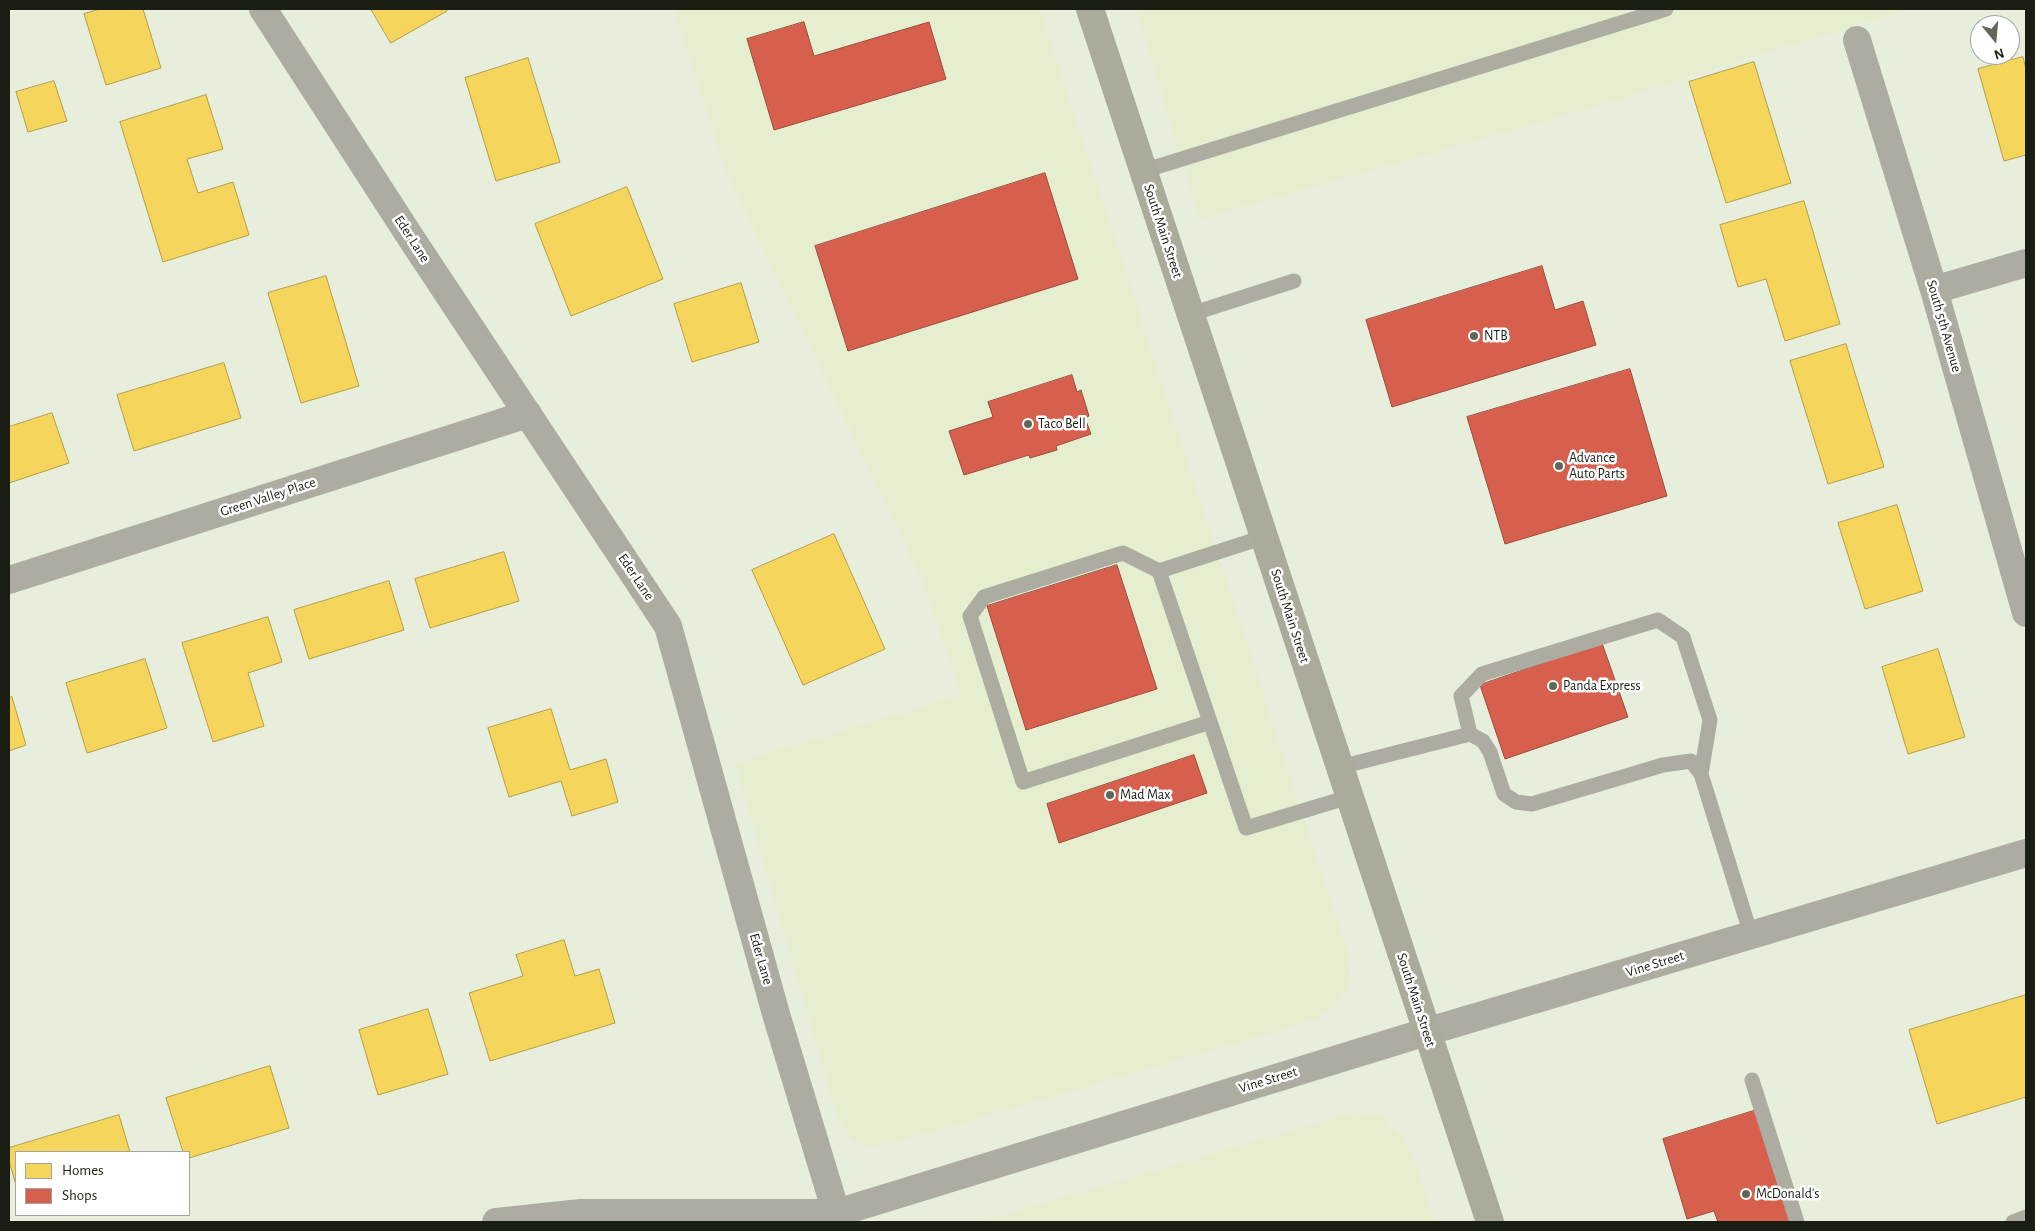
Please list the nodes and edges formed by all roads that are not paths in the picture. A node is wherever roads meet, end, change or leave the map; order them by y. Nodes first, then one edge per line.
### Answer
1 (262, 9) edge
2 (1090, 9) edge
3 (1666, 9) edge
4 (1857, 40) dead end
5 (1144, 171) junction
6 (2026, 263) edge
7 (1294, 281) dead end
8 (1934, 290) junction
9 (1190, 314) junction
10 (528, 414) junction
11 (1264, 537) junction
12 (1159, 571) junction
13 (9, 580) edge
14 (2026, 613) edge
15 (1210, 722) junction
16 (1470, 734) junction
17 (1340, 767) junction
18 (1701, 774) junction
19 (1349, 797) junction
20 (2026, 853) edge
21 (1751, 935) junction
22 (1426, 1032) junction
23 (1752, 1080) dead end
24 (2026, 1217) edge
25 (838, 1218) edge
26 (496, 1222) edge
27 (1490, 1222) edge
28 (1797, 1222) edge
29 (2013, 1222) edge

1 - 10 street, Eder Lane
2 - 5 main road, South Main Street
3 - 5 lane
4 - 8 street, South 5th Avenue
5 - 9 main road, South Main Street
6 - 8 street
7 - 9 lane
8 - 14 street, South 5th Avenue
9 - 11 main road, South Main Street
10 - 13 street, Green Valley Place
10 - 25 street, Eder Lane
11 - 12 lane
11 - 17 main road, South Main Street
12 - 15 lane
12 - 15 lane
15 - 19 lane
16 - 17 lane
16 - 18 lane
16 - 18 lane
17 - 19 main road, South Main Street
18 - 21 lane
19 - 22 main road, South Main Street
20 - 21 street, Vine Street
21 - 22 street, Vine Street
22 - 25 street, Vine Street
22 - 27 main road, South Main Street
23 - 28 lane
24 - 29 lane
25 - 26 street, Vine Street

